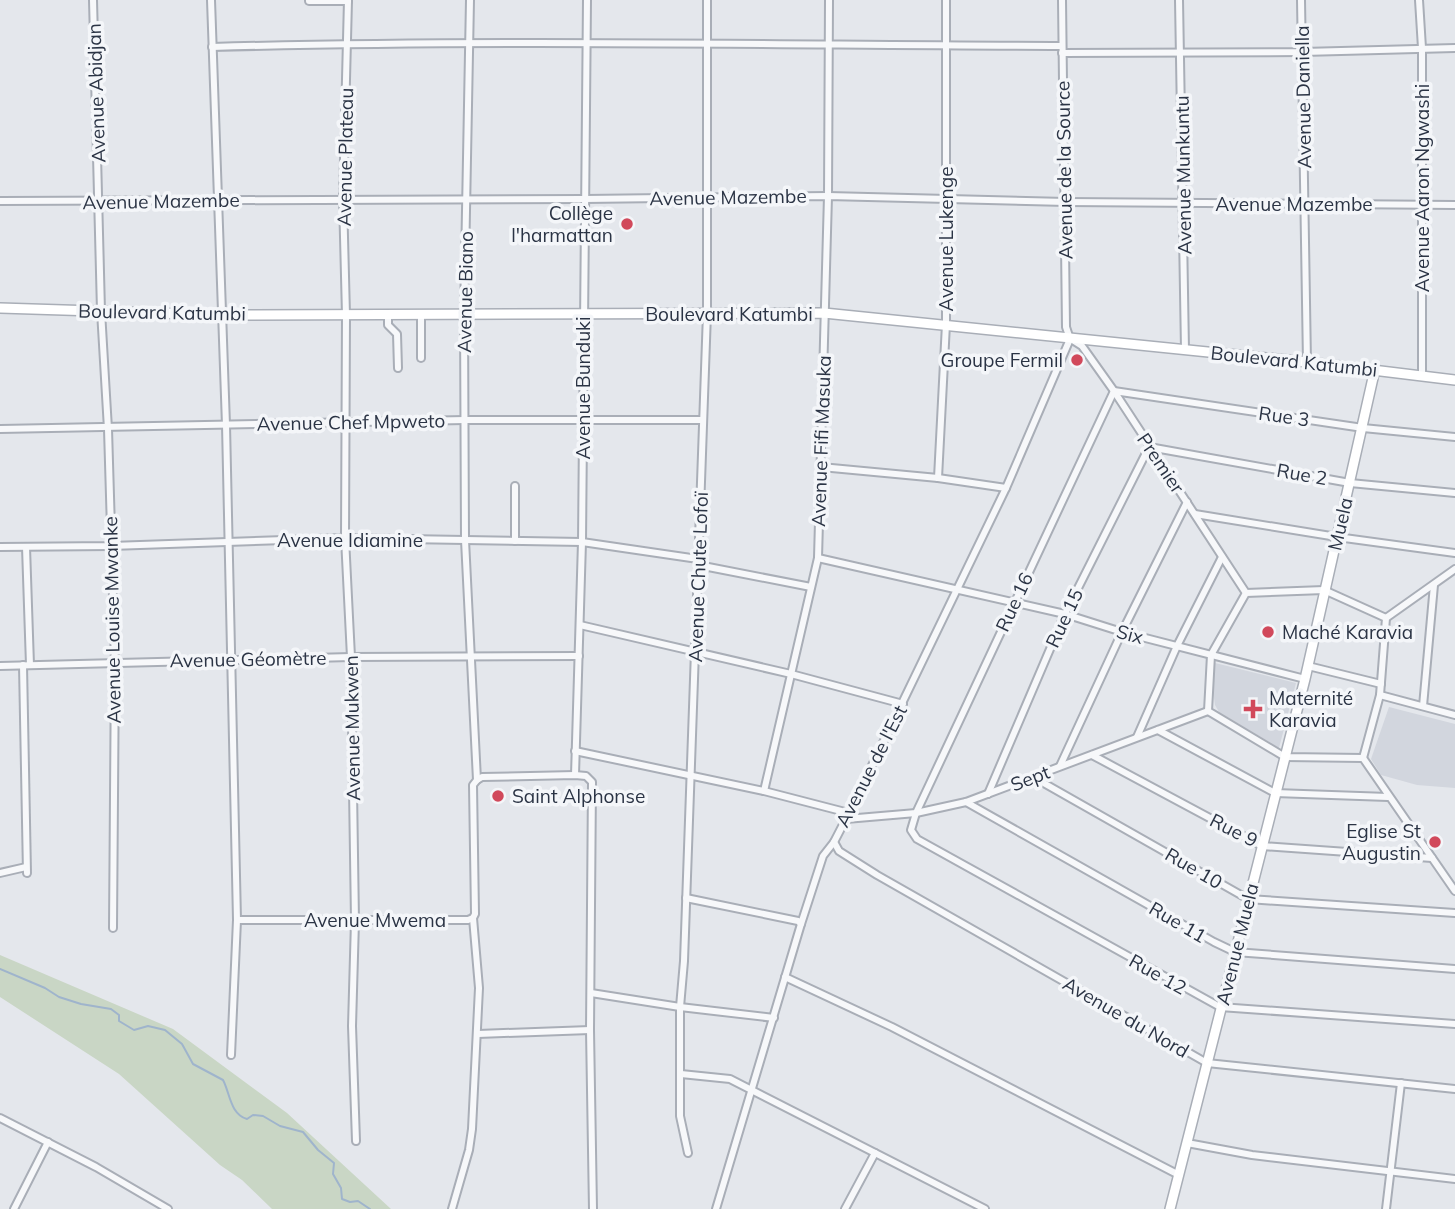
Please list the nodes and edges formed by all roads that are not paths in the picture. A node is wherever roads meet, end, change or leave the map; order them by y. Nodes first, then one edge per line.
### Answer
1 (93, 0) edge
2 (211, 0) edge
3 (470, 0) edge
4 (587, 0) edge
5 (708, 0) edge
6 (829, 0) edge
7 (946, 0) edge
8 (1062, 0) edge
9 (1179, 0) edge
10 (1301, 0) edge
11 (1419, 0) edge
12 (309, 1) edge
13 (348, 1) edge
14 (347, 43) junction
15 (706, 43) junction
16 (470, 44) junction
17 (586, 44) junction
18 (829, 44) junction
19 (947, 46) junction
20 (212, 47) junction
21 (1422, 48) junction
22 (1455, 48) edge
23 (1062, 50) junction
24 (1180, 51) junction
25 (1303, 52) junction
26 (828, 196) junction
27 (705, 197) junction
28 (343, 198) junction
29 (467, 198) junction
30 (585, 199) junction
31 (946, 199) junction
32 (217, 200) junction
33 (0, 201) edge
34 (99, 202) junction
35 (1066, 202) junction
36 (1184, 203) junction
37 (1304, 203) junction
38 (1423, 205) junction
39 (1455, 205) edge
40 (0, 308) edge
41 (101, 311) junction
42 (706, 313) junction
43 (824, 313) junction
44 (221, 315) junction
45 (346, 315) junction
46 (421, 315) junction
47 (583, 315) junction
48 (388, 316) junction
49 (464, 316) junction
50 (946, 324) junction
51 (1070, 339) junction
52 (1185, 349) junction
53 (421, 358) dead end
54 (1307, 362) junction
55 (398, 368) dead end
56 (1375, 369) junction
57 (1422, 376) junction
58 (1455, 380) edge
59 (1114, 391) junction
60 (465, 420) junction
61 (583, 420) junction
62 (703, 420) junction
63 (345, 423) junction
64 (226, 425) junction
65 (1363, 428) junction
66 (0, 429) edge
67 (107, 429) junction
68 (1455, 437) edge
69 (1149, 447) junction
70 (821, 467) junction
71 (937, 478) junction
72 (1350, 483) junction
73 (515, 486) dead end
74 (1006, 488) junction
75 (1455, 493) edge
76 (1187, 502) junction
77 (1195, 513) junction
78 (1337, 537) junction
79 (345, 538) junction
80 (465, 540) junction
81 (515, 541) junction
82 (228, 542) junction
83 (582, 542) junction
84 (111, 546) junction
85 (0, 547) edge
86 (26, 547) junction
87 (1455, 553) edge
88 (1222, 557) junction
89 (818, 558) junction
90 (698, 562) junction
91 (1455, 569) edge
92 (1434, 585) junction
93 (811, 587) junction
94 (956, 590) junction
95 (1325, 590) junction
96 (1246, 593) junction
97 (1013, 604) junction
98 (1065, 614) junction
99 (1386, 618) junction
100 (580, 625) junction
101 (1122, 632) junction
102 (1177, 646) junction
103 (696, 651) junction
104 (1210, 655) junction
105 (579, 656) junction
106 (351, 657) junction
107 (470, 657) junction
108 (232, 660) junction
109 (115, 663) junction
110 (27, 665) junction
111 (0, 666) edge
112 (1308, 666) junction
113 (791, 674) junction
114 (1305, 679) junction
115 (1381, 684) junction
116 (1380, 695) junction
117 (903, 704) junction
118 (1423, 706) junction
119 (1208, 711) junction
120 (1455, 715) edge
121 (1158, 730) junction
122 (1137, 737) junction
123 (575, 751) junction
124 (1092, 754) junction
125 (1284, 757) junction
126 (1363, 758) junction
127 (1060, 766) junction
128 (575, 775) junction
129 (689, 775) junction
130 (1033, 777) junction
131 (477, 779) junction
132 (764, 791) junction
133 (1275, 793) junction
134 (988, 794) junction
135 (1388, 797) junction
136 (966, 802) junction
137 (916, 813) junction
138 (847, 816) junction
139 (834, 842) junction
140 (1262, 846) junction
141 (1432, 858) junction
142 (0, 873) edge
143 (1455, 891) edge
144 (686, 898) junction
145 (1248, 899) junction
146 (1455, 913) edge
147 (473, 918) junction
148 (237, 920) junction
149 (355, 921) junction
150 (801, 923) junction
151 (113, 928) dead end
152 (1235, 952) junction
153 (1455, 969) edge
154 (785, 977) junction
155 (591, 993) junction
156 (680, 1007) junction
157 (1220, 1007) junction
158 (774, 1018) junction
159 (1455, 1024) edge
160 (590, 1030) junction
161 (478, 1034) junction
162 (231, 1055) dead end
163 (1207, 1063) junction
164 (681, 1074) junction
165 (1401, 1083) junction
166 (1455, 1089) edge
167 (751, 1090) junction
168 (0, 1118) edge
169 (356, 1140) dead end
170 (48, 1142) junction
171 (1187, 1143) junction
172 (688, 1153) dead end
173 (875, 1153) junction
174 (1390, 1172) junction
175 (1179, 1175) junction
176 (1455, 1180) edge
177 (14, 1209) edge
178 (168, 1209) edge
179 (452, 1209) edge
180 (593, 1209) edge
181 (716, 1209) edge
182 (845, 1209) edge
183 (985, 1209) edge
184 (1170, 1209) edge
185 (1386, 1209) edge

1 - 34 street, Avenue Abidjan
2 - 20 street
3 - 16 street, Avenue Biano
4 - 17 street, Avenue Bunduki
5 - 15 street, Avenue Chute Lofoï
6 - 18 street, Avenue Fifi Masuka
7 - 19 street, Avenue Lukenge
8 - 23 street, Avenue de la Source
9 - 24 street, Avenue Munkuntu
10 - 25 street, Avenue Daniella
11 - 21 street, Avenue Aaron Ngwashi
12 - 13 street
13 - 14 street, Avenue Plateau
14 - 16 street
14 - 20 street
14 - 28 street, Avenue Plateau
15 - 17 street
15 - 18 street
15 - 27 street, Avenue Chute Lofoï
16 - 17 street
16 - 29 street, Avenue Biano
17 - 30 street, Avenue Bunduki
18 - 19 street
18 - 26 street, Avenue Fifi Masuka
19 - 23 street
19 - 31 street, Avenue Lukenge
20 - 32 street
21 - 22 street
21 - 25 street
21 - 38 street, Avenue Aaron Ngwashi
23 - 24 street
23 - 35 street, Avenue de la Source
24 - 25 street
24 - 36 street, Avenue Munkuntu
25 - 37 street, Avenue Daniella
26 - 27 street, Avenue Mazembe
26 - 31 street, Avenue Mazembe
26 - 43 street, Avenue Fifi Masuka
27 - 30 street, Avenue Mazembe
27 - 42 street, Avenue Chute Lofoï
28 - 29 street, Avenue Mazembe
28 - 32 street, Avenue Mazembe
28 - 45 street, Avenue Plateau
29 - 30 street, Avenue Mazembe
29 - 49 street, Avenue Biano
30 - 47 street, Avenue Bunduki
31 - 35 street, Avenue Mazembe
31 - 50 street, Avenue Lukenge
32 - 34 street, Avenue Mazembe
32 - 44 street
33 - 34 street, Avenue Mazembe
34 - 41 street, Avenue Abidjan
35 - 36 street, Avenue Mazembe
35 - 51 street, Avenue de la Source
36 - 37 street, Avenue Mazembe
36 - 52 street, Avenue Munkuntu
37 - 38 street, Avenue Mazembe
37 - 54 street, Avenue Daniella
38 - 39 street, Avenue Mazembe
38 - 57 street, Avenue Aaron Ngwashi
40 - 41 street, Boulevard Katumbi
41 - 44 street, Boulevard Katumbi
41 - 67 street, Avenue Louise Mwanke
42 - 43 street, Boulevard Katumbi
42 - 47 street, Boulevard Katumbi
42 - 62 street, Avenue Chute Lofoï
43 - 50 street, Boulevard Katumbi
43 - 70 street, Avenue Fifi Masuka
44 - 45 street, Boulevard Katumbi
44 - 64 street
45 - 48 street, Boulevard Katumbi
45 - 63 street, Avenue Mukwen
46 - 48 street, Boulevard Katumbi
46 - 49 street, Boulevard Katumbi
46 - 53 street
47 - 49 street, Boulevard Katumbi
47 - 61 street, Avenue Bunduki
48 - 55 street
49 - 60 street, Avenue Biano
50 - 51 street, Boulevard Katumbi
50 - 71 street, Avenue Lukenge
51 - 52 street, Boulevard Katumbi
51 - 59 street, Premier
51 - 74 street, Avenue de l'Est
52 - 54 street, Boulevard Katumbi
54 - 56 street, Boulevard Katumbi
56 - 57 street, Boulevard Katumbi
56 - 65 street, Muela
57 - 58 street, Boulevard Katumbi
59 - 65 street, Rue 3
59 - 69 street, Premier
59 - 97 street, Rue 16
60 - 61 street, Avenue Chef Mpweto
60 - 63 street, Avenue Chef Mpweto
60 - 80 street, Avenue Biano
61 - 62 street, Avenue Chef Mpweto
61 - 83 street, Avenue Bunduki
62 - 90 street, Avenue Chute Lofoï
63 - 64 street, Avenue Chef Mpweto
63 - 79 street, Avenue Mukwen
64 - 67 street, Avenue Chef Mpweto
64 - 82 street
65 - 68 street, Rue 3
65 - 72 street, Muela
66 - 67 street, Avenue Chef Mpweto
67 - 84 street, Avenue Louise Mwanke
69 - 72 street, Rue 2
69 - 76 street, Premier
69 - 98 street, Rue 15
70 - 71 street
70 - 89 street, Avenue Fifi Masuka
71 - 74 street
72 - 75 street, Rue 2
72 - 78 street, Muela
73 - 81 street
74 - 94 street, Avenue de l'Est
76 - 77 street, Premier
76 - 101 street
77 - 78 street
77 - 88 street, Premier
78 - 87 street
78 - 95 street, Muela
79 - 80 street, Avenue Idiamine
79 - 82 street, Avenue Idiamine
79 - 106 street, Avenue Mukwen
80 - 81 street, Avenue Idiamine
80 - 107 street, Avenue Biano
81 - 83 street, Avenue Idiamine
82 - 84 street, Avenue Idiamine
82 - 108 street
83 - 90 street, Avenue Idiamine
83 - 100 street, Avenue Bunduki
84 - 86 street, Avenue Idiamine
84 - 109 street, Avenue Louise Mwanke
85 - 86 street, Avenue Idiamine
86 - 110 street
88 - 96 street, Premier
88 - 102 street
89 - 93 street, Avenue Fifi Masuka
89 - 94 street, Six
90 - 93 street, Avenue Idiamine
90 - 103 street, Avenue Chute Lofoï
91 - 92 street
92 - 99 street
92 - 118 street
93 - 113 street, Avenue Fifi Masuka
94 - 97 street, Six
94 - 117 street, Avenue de l'Est
95 - 96 street
95 - 99 street
95 - 112 street, Muela
96 - 104 street
97 - 98 street, Six
97 - 137 street, Rue 16
98 - 101 street, Six
98 - 134 street, Rue 15
99 - 115 street
100 - 103 street
100 - 105 street, Avenue Bunduki
101 - 102 street, Six
101 - 127 street
102 - 104 street, Six
102 - 122 street
103 - 113 street
103 - 129 street, Avenue Chute Lofoï
104 - 114 street, Six
104 - 119 street
105 - 107 street, Avenue Géomètre
105 - 123 street, Avenue Bunduki
106 - 107 street, Avenue Géomètre
106 - 108 street, Avenue Géomètre
106 - 149 street, Avenue Mukwen
107 - 131 street, Avenue Mwema
108 - 109 street, Avenue Géomètre
108 - 148 street
109 - 110 street, Avenue Géomètre
109 - 151 street, Avenue Louise Mwanke
110 - 111 street, Avenue Géomètre
110 - 142 street
112 - 114 street, Muela
112 - 115 street
113 - 117 street
113 - 132 street, Avenue Fifi Masuka
114 - 125 street, Avenue Muela
115 - 116 street
116 - 118 street
116 - 126 street
117 - 138 street, Avenue de l'Est
118 - 120 street
119 - 121 street, Sept
119 - 125 street
121 - 122 street, Sept
121 - 133 street
122 - 124 street, Sept
123 - 128 street, Avenue Bunduki
123 - 129 street, Sept
124 - 127 street, Sept
124 - 140 street, Rue 9
125 - 126 street
125 - 133 street, Avenue Muela
126 - 135 street
127 - 130 street, Sept
128 - 131 street
128 - 155 street
129 - 132 street, Sept
129 - 144 street, Avenue Chute Lofoï
130 - 134 street, Sept
130 - 145 street, Rue 10
131 - 147 street, Avenue Mwema
132 - 138 street, Sept
133 - 135 street
133 - 140 street, Avenue Muela
134 - 136 street, Sept
135 - 141 street
136 - 137 street, Sept
136 - 152 street, Rue 11
137 - 138 street, Sept
137 - 157 street, Rue 12
138 - 139 street, Avenue de l'Est
139 - 150 street, Avenue de l'Est
139 - 163 street, Avenue du Nord
140 - 141 street, Rue 9
140 - 145 street, Avenue Muela
141 - 143 street
144 - 150 street
144 - 156 street, Avenue Chute Lofoï
145 - 146 street, Rue 10
145 - 152 street, Avenue Muela
147 - 149 street, Avenue Mwema
147 - 161 street
148 - 149 street, Avenue Mwema
148 - 162 street
149 - 169 street, Avenue Mukwen
150 - 154 street, Avenue de l'Est
152 - 153 street, Rue 11
152 - 157 street, Avenue Muela
154 - 158 street, Avenue de l'Est
154 - 175 street
155 - 156 street
155 - 160 street
156 - 158 street
156 - 164 street, Avenue Chute Lofoï
157 - 159 street, Rue 12
157 - 163 street, Avenue Muela
158 - 167 street, Avenue de l'Est
160 - 161 street
160 - 180 street
161 - 179 street
163 - 165 street, Avenue du Nord
163 - 171 street, Avenue Muela
164 - 167 street
164 - 172 street, Avenue Chute Lofoï
165 - 166 street, Avenue du Nord
165 - 174 street
167 - 173 street
167 - 181 street, Avenue de l'Est
168 - 170 street
170 - 177 street
170 - 178 street
171 - 174 street
171 - 175 street, Avenue Muela
173 - 182 street
173 - 183 street
174 - 176 street
174 - 185 street
175 - 184 street, Avenue Muela

